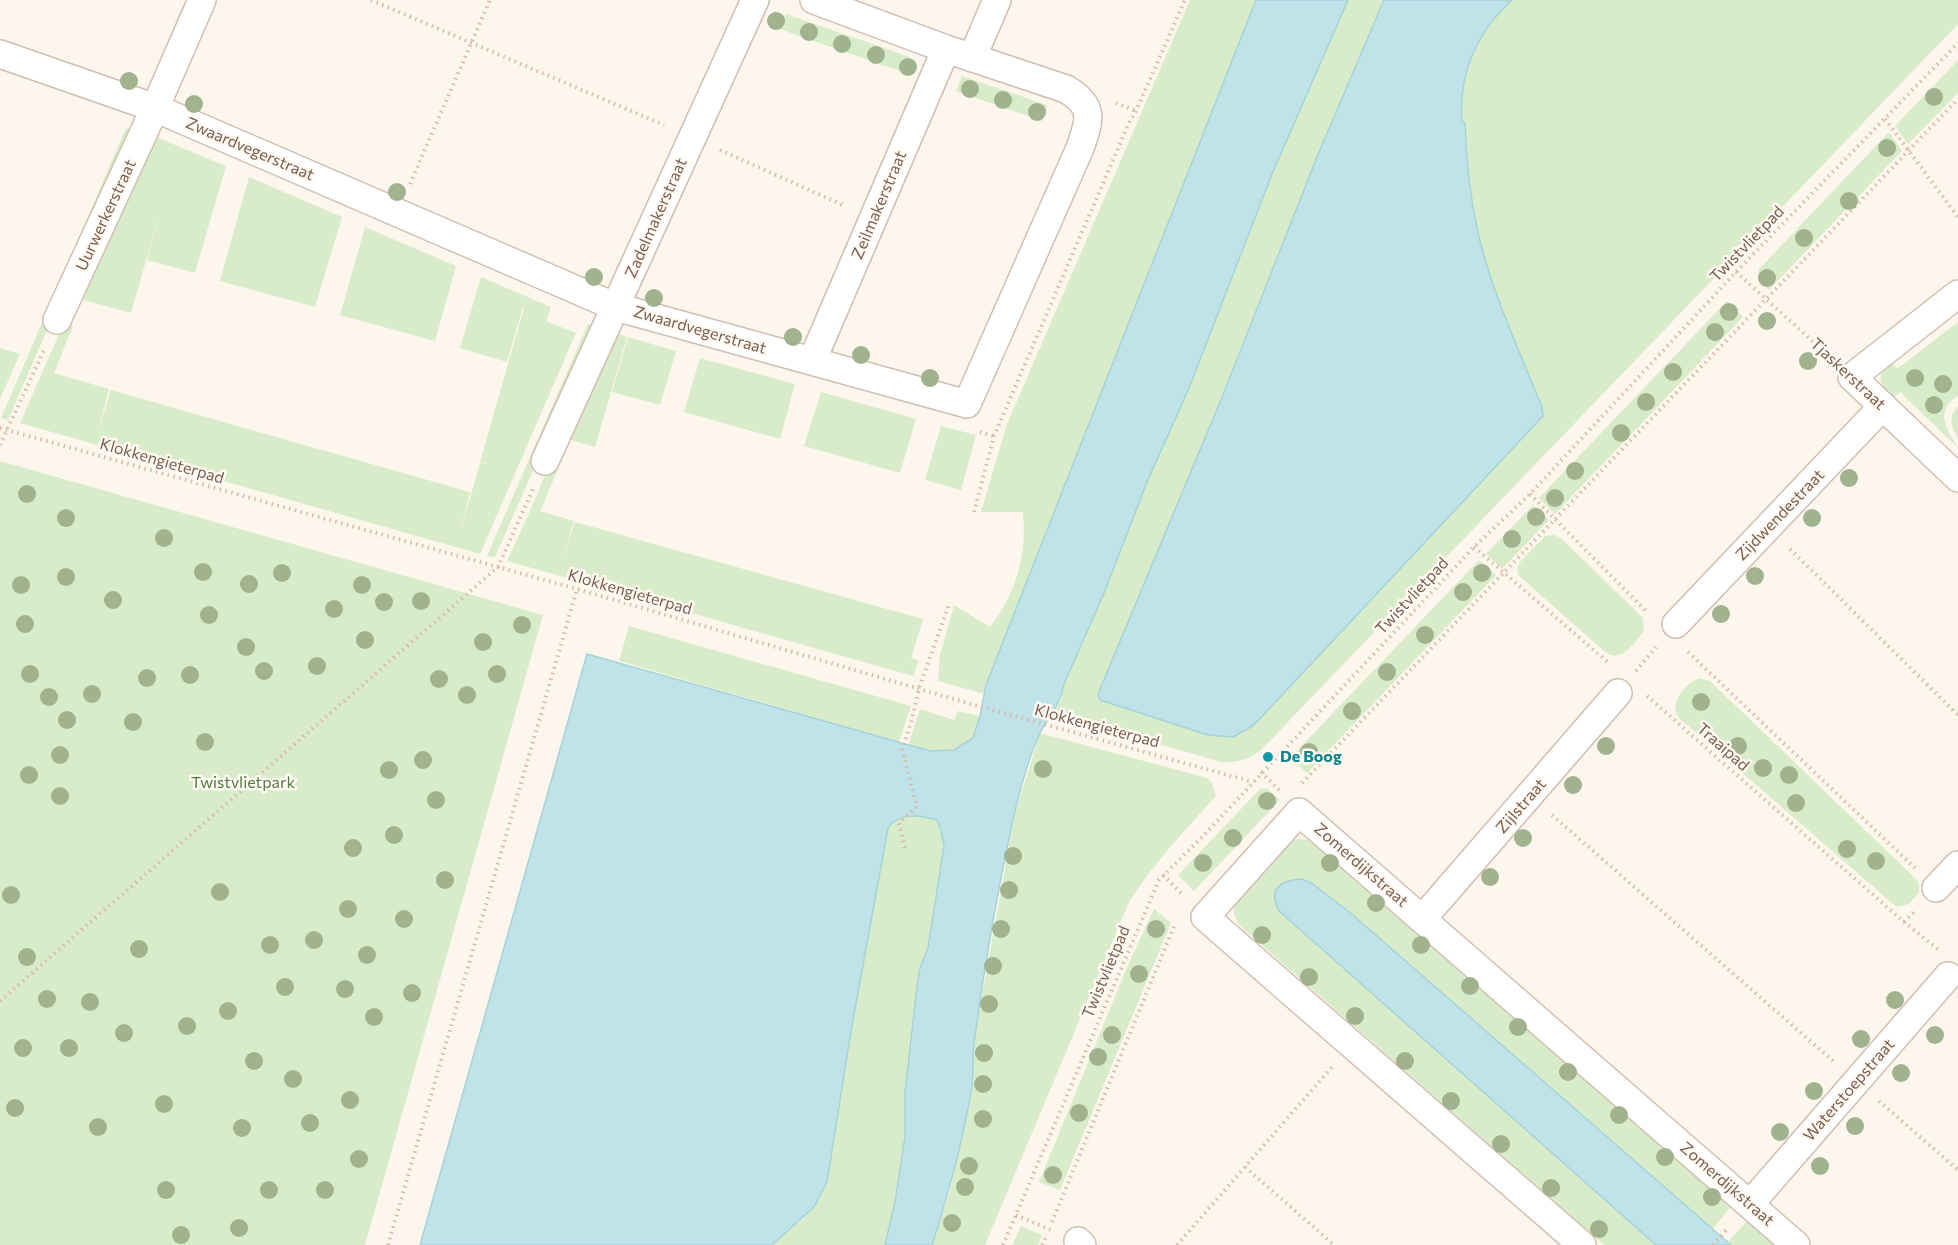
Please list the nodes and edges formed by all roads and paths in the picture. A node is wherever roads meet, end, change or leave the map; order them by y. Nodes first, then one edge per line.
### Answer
1 (202, 0) edge
2 (371, 0) edge
3 (490, 0) edge
4 (755, 0) edge
5 (814, 0) edge
6 (997, 0) edge
7 (1185, 0) edge
8 (471, 43) junction
9 (1958, 43) edge
10 (946, 49) junction
11 (0, 54) edge
12 (972, 58) junction
13 (1958, 99) edge
14 (155, 108) junction
15 (1885, 119) junction
16 (693, 138) junction
17 (1909, 151) junction
18 (398, 212) junction
19 (1958, 217) edge
20 (873, 219) junction
21 (1736, 272) junction
22 (1958, 294) edge
23 (1766, 299) junction
24 (616, 307) junction
25 (57, 320) joint
26 (812, 361) junction
27 (1852, 377) junction
28 (1883, 406) junction
29 (0, 428) edge
30 (7, 430) junction
31 (975, 431) dead end
32 (994, 436) junction
33 (0, 445) edge
34 (545, 461) joint
35 (1958, 478) edge
36 (1530, 494) junction
37 (974, 512) dead end
38 (1555, 519) junction
39 (1768, 527) junction
40 (1474, 547) junction
41 (498, 567) junction
42 (1504, 573) junction
43 (577, 589) junction
44 (950, 602) dead end
45 (1672, 628) junction
46 (1624, 686) junction
47 (919, 688) junction
48 (1958, 715) edge
49 (1253, 782) junction
50 (1295, 791) dead end
51 (1530, 795) junction
52 (905, 848) dead end
53 (1958, 865) edge
54 (1936, 888) joint
55 (1178, 918) dead end
56 (1423, 918) junction
57 (1940, 950) dead end
58 (1948, 976) dead end
59 (0, 1001) edge
60 (1352, 1045) junction
61 (1856, 1082) junction
62 (1245, 1167) junction
63 (1958, 1170) edge
64 (1750, 1204) junction
65 (1016, 1215) junction
66 (1049, 1229) junction
67 (1080, 1243) edge
68 (388, 1245) edge
69 (1003, 1245) edge
70 (1042, 1245) edge
71 (1177, 1245) edge
72 (1334, 1245) edge
73 (1582, 1245) edge
74 (1796, 1245) edge

1 - 14 street, Uurwerkerstraat
2 - 8 path
3 - 8 path
4 - 16 street, Zadelmakerstraat
5 - 10 street, Zwaardvegerstraat
6 - 12 street
7 - 32 path
8 - 16 path
8 - 18 path
9 - 15 path, Twistvlietpad
10 - 12 street, Zwaardvegerstraat
10 - 20 street, Zeilmakerstraat
11 - 14 street, Zwaardvegerstraat
12 - 26 street, Zwaardvegerstraat
13 - 17 path
14 - 18 street, Zwaardvegerstraat
14 - 25 street, Uurwerkerstraat
15 - 17 path
15 - 21 path, Twistvlietpad
16 - 20 path
16 - 24 street, Zadelmakerstraat
17 - 19 path
17 - 23 path
18 - 24 street, Zwaardvegerstraat
20 - 26 street, Zeilmakerstraat
21 - 23 path, Tjaskerstraat
21 - 36 path, Twistvlietpad
22 - 27 street
23 - 27 path, Tjaskerstraat
23 - 38 path
24 - 26 street, Zwaardvegerstraat
24 - 34 street, Zadelmakerstraat
25 - 30 path
27 - 28 street, Tjaskerstraat
28 - 35 street, Tjaskerstraat
28 - 39 street, Zijdwendestraat
29 - 30 path, Klokkengieterpad
30 - 33 path
30 - 41 path, Klokkengieterpad
31 - 32 path
32 - 37 path
34 - 41 path
36 - 38 path
36 - 40 path, Twistvlietpad
38 - 42 path
38 - 45 path
39 - 45 street, Zijdwendestraat
39 - 48 path
40 - 42 path, Traaipad
40 - 49 path, Twistvlietpad
41 - 43 path, Klokkengieterpad
41 - 59 path
42 - 46 path, Traaipad
42 - 50 path
43 - 47 path, Klokkengieterpad
43 - 68 path
44 - 47 path
45 - 46 path
45 - 54 path
46 - 51 street, Zijlstraat
46 - 57 path, Traaipad
47 - 49 path, Klokkengieterpad
47 - 52 path
49 - 65 path, Twistvlietpad
51 - 56 street, Zijlstraat
51 - 61 path
53 - 54 street
55 - 66 path
56 - 60 street, Zomerdijkstraat
56 - 64 street, Zomerdijkstraat
58 - 61 street, Waterstoepstraat
60 - 62 path
60 - 73 street, Zomerdijkstraat
61 - 63 path
61 - 64 street, Waterstoepstraat
62 - 71 path
62 - 72 path
64 - 74 street, Zomerdijkstraat
65 - 66 path
65 - 69 path, Twistvlietpad
66 - 67 path
66 - 70 path

